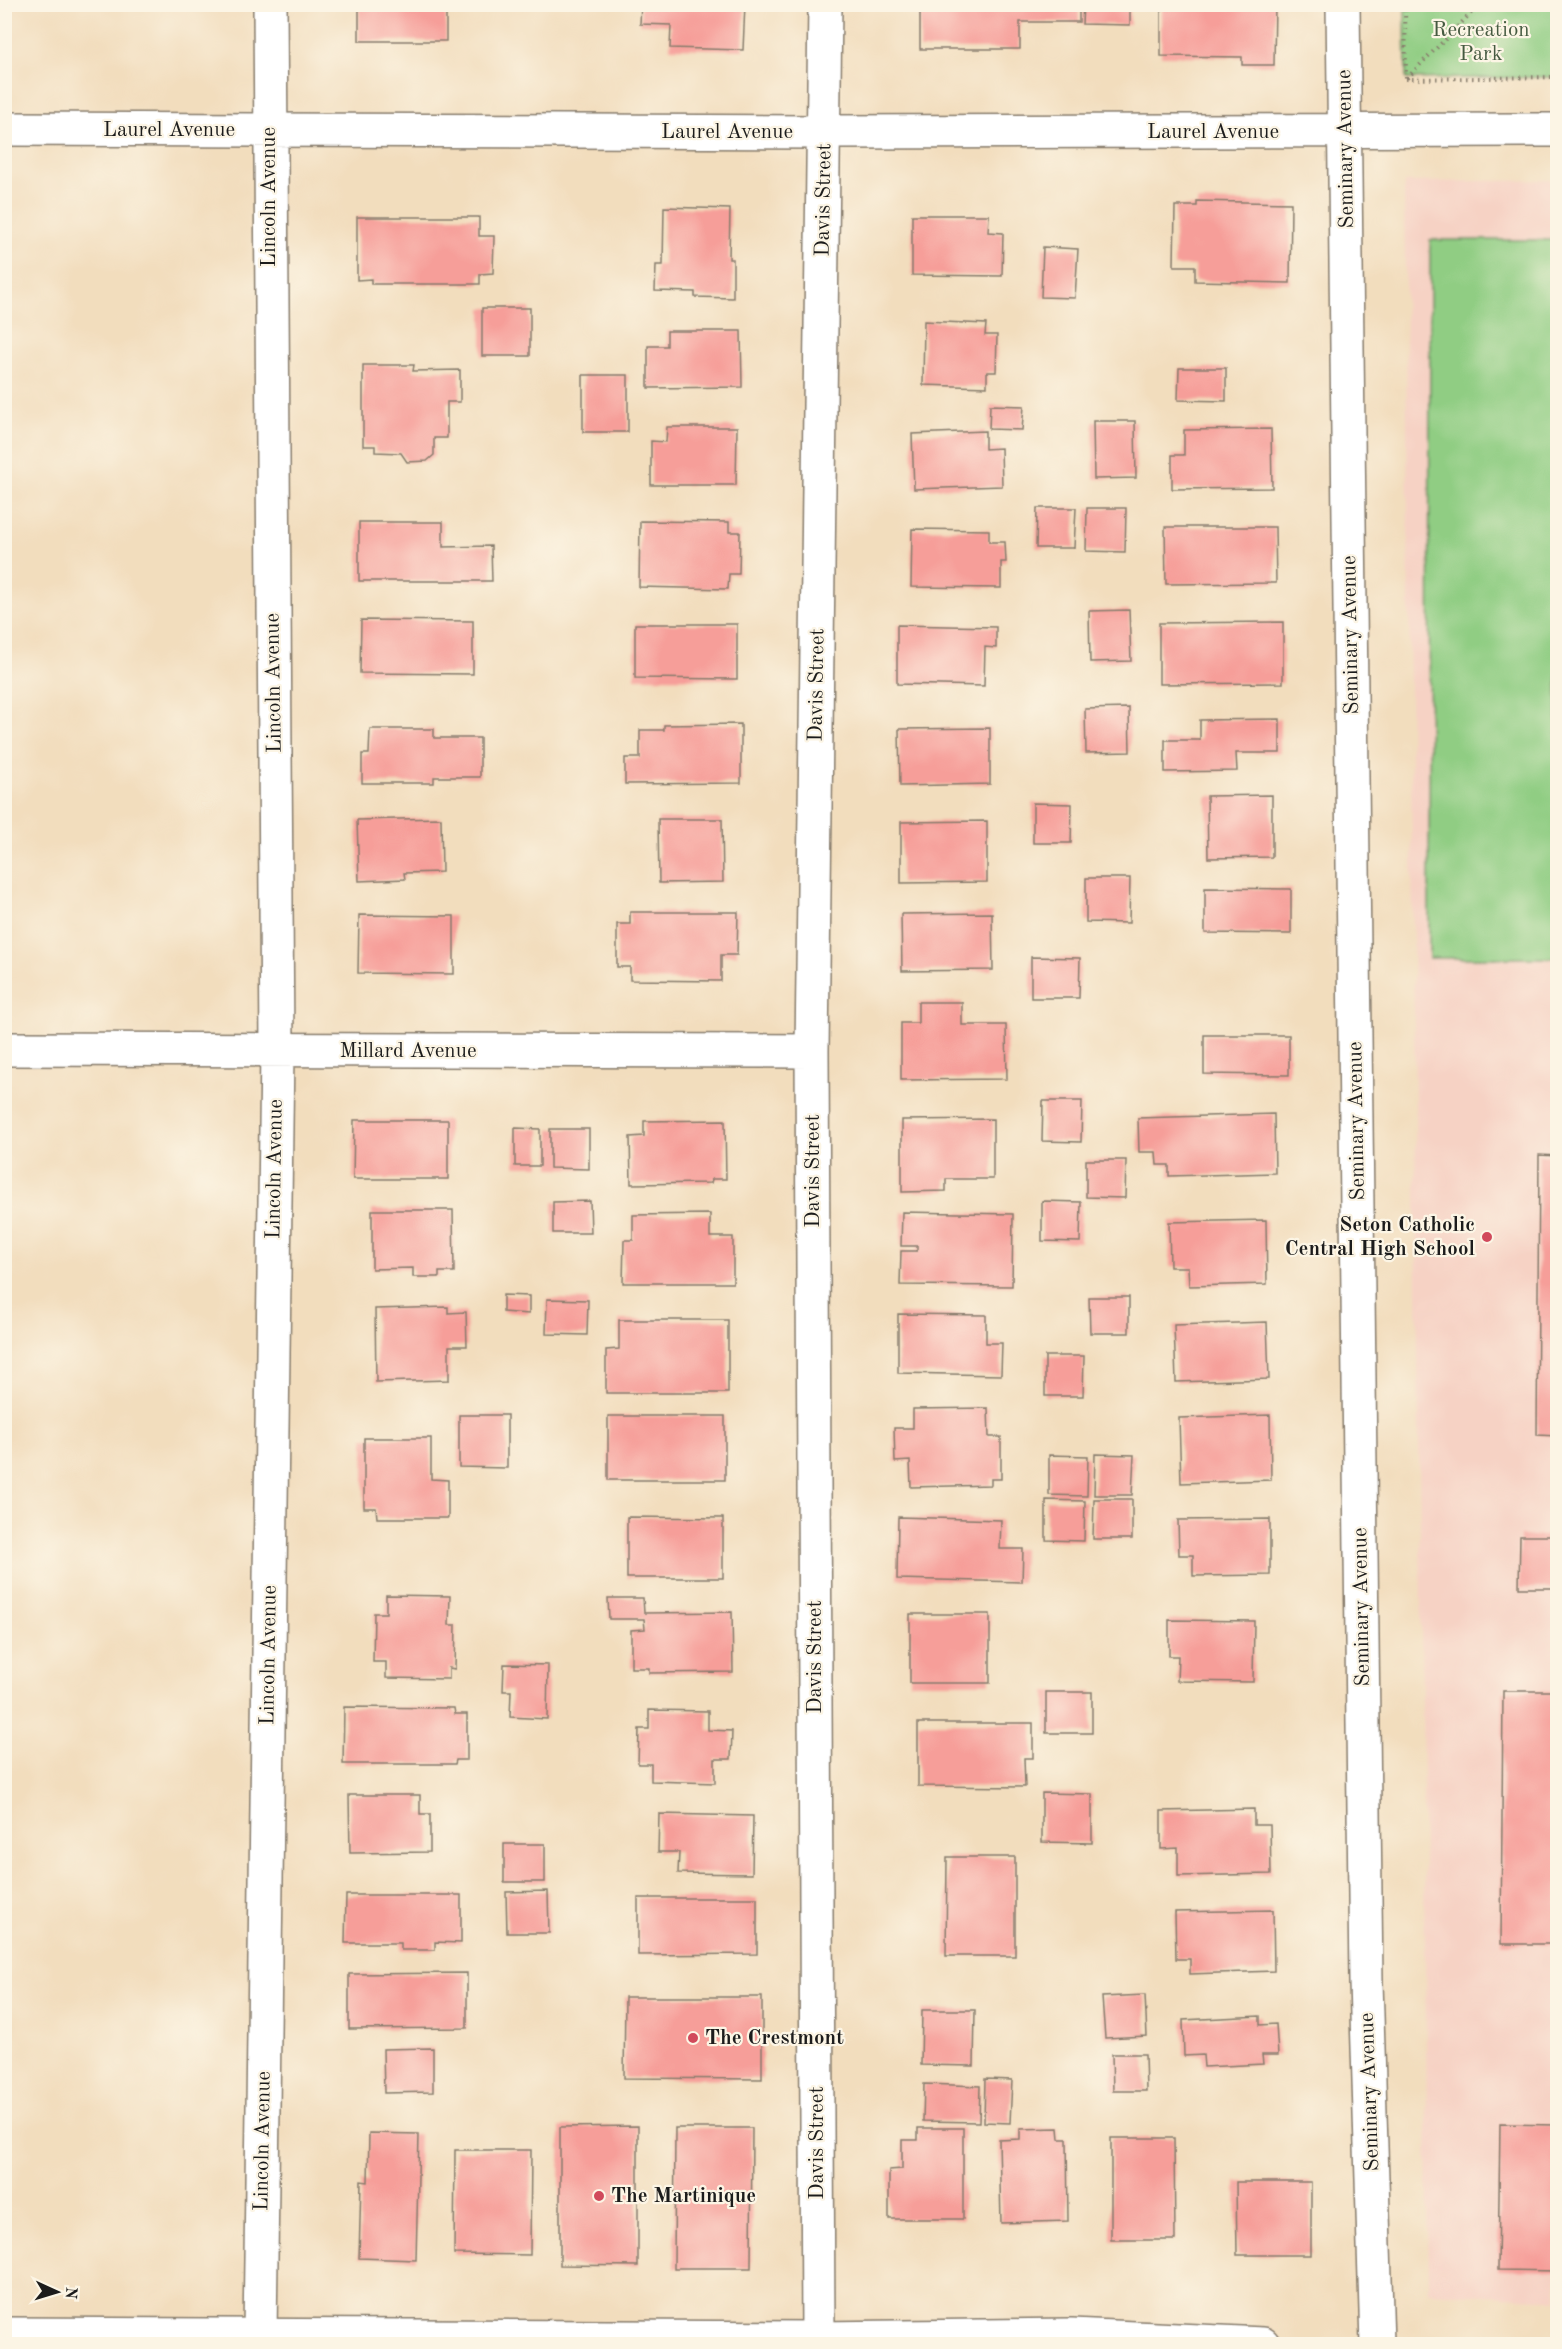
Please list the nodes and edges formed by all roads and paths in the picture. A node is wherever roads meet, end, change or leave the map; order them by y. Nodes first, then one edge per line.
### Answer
1 (270, 4) edge
2 (825, 4) edge
3 (1343, 4) edge
4 (1405, 4) edge
5 (1480, 4) edge
6 (1557, 78) edge
7 (1406, 79) junction
8 (4, 129) edge
9 (268, 130) junction
10 (1557, 130) edge
11 (825, 132) junction
12 (1346, 132) junction
13 (4, 1049) edge
14 (277, 1051) junction
15 (812, 1051) junction
16 (4, 2334) edge
17 (260, 2334) junction
18 (818, 2338) junction
19 (1071, 2340) edge
20 (1263, 2344) edge
21 (1377, 2344) edge

1 - 9 street, Lincoln Avenue
2 - 11 street, Davis Street
3 - 12 street, Seminary Avenue
4 - 7 path
5 - 7 path
6 - 7 path
8 - 9 street, Laurel Avenue
9 - 11 street, Laurel Avenue
9 - 14 street, Lincoln Avenue
10 - 12 street, Laurel Avenue
11 - 12 street, Laurel Avenue
11 - 15 street, Davis Street
12 - 21 street, Seminary Avenue
13 - 14 street, Millard Avenue
14 - 15 street, Millard Avenue
14 - 17 street, Lincoln Avenue
15 - 18 street, Davis Street
16 - 17 street
17 - 18 street
18 - 19 street
19 - 20 street

